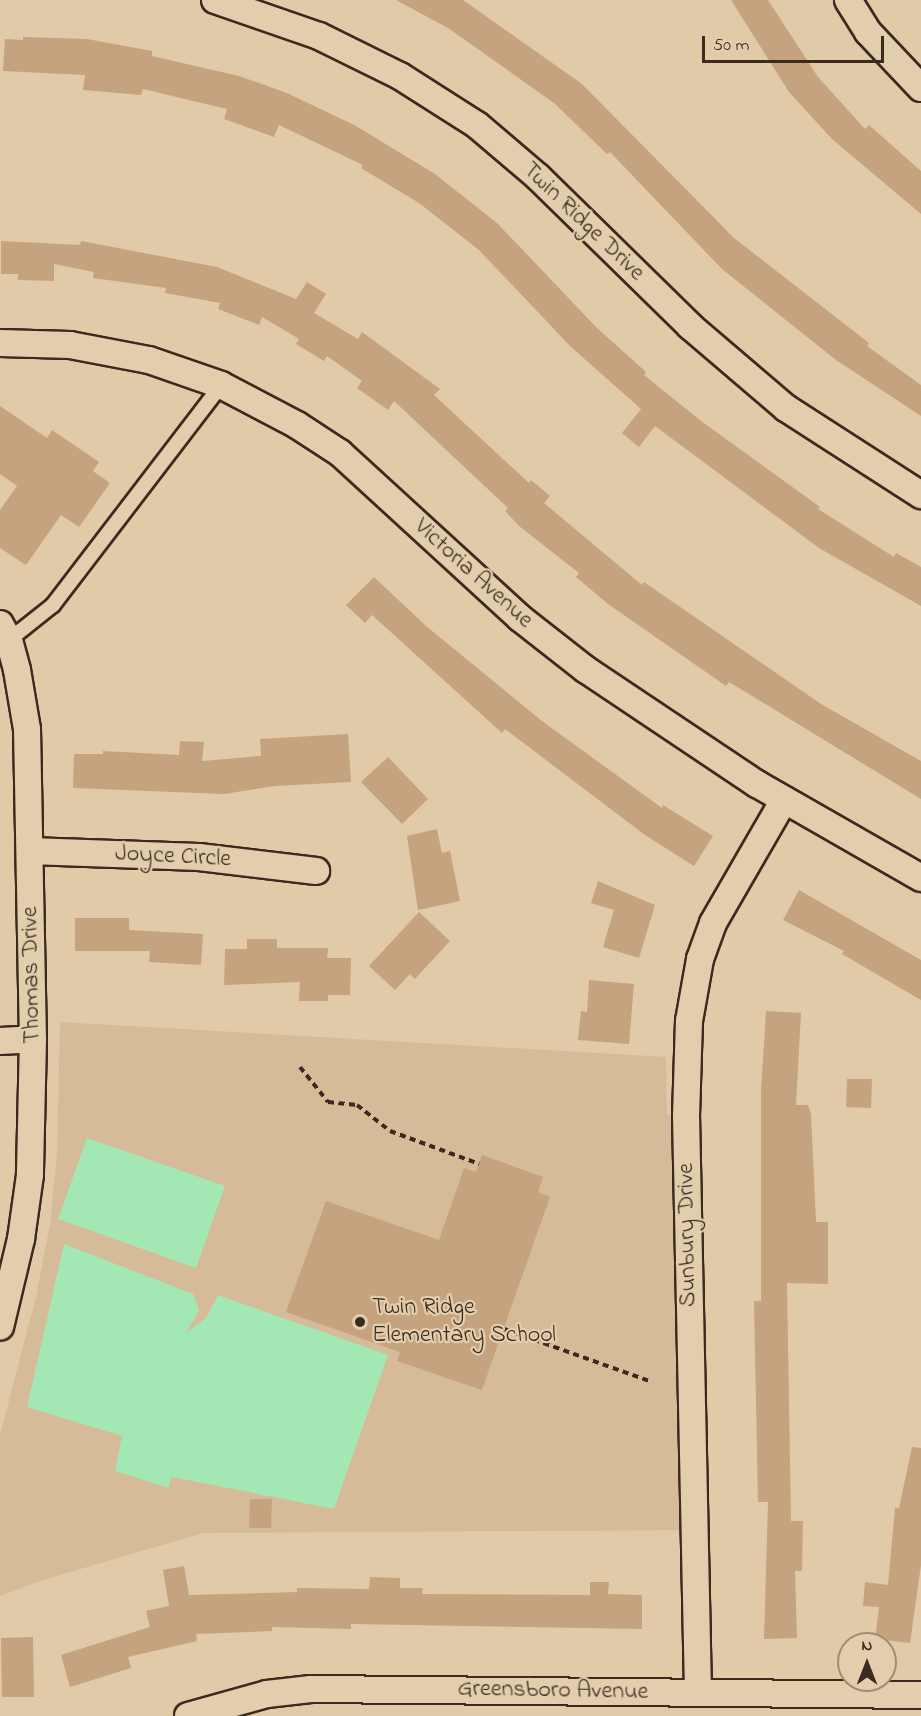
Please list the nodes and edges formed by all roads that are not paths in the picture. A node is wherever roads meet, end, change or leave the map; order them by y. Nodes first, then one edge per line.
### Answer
1 (215, 0) edge
2 (848, 0) edge
3 (921, 88) edge
4 (0, 343) edge
5 (220, 385) junction
6 (921, 495) edge
7 (5, 632) edge
8 (784, 800) junction
9 (30, 851) junction
10 (316, 872) dead end
11 (921, 878) edge
12 (33, 1039) junction
13 (0, 1041) edge
14 (0, 1327) edge
15 (698, 1693) junction
16 (921, 1695) edge
17 (188, 1716) edge

1 - 6 street, Twin Ridge Drive
2 - 3 street
4 - 5 street, Victoria Avenue
5 - 7 lane
5 - 8 street, Victoria Avenue
7 - 9 street, Thomas Drive
8 - 11 street, Victoria Avenue
8 - 15 street, Sunbury Drive
9 - 10 street, Joyce Circle
9 - 12 street, Thomas Drive
12 - 13 street
12 - 14 street, Thomas Drive
15 - 16 street, Greensboro Avenue
15 - 17 street, Greensboro Avenue

